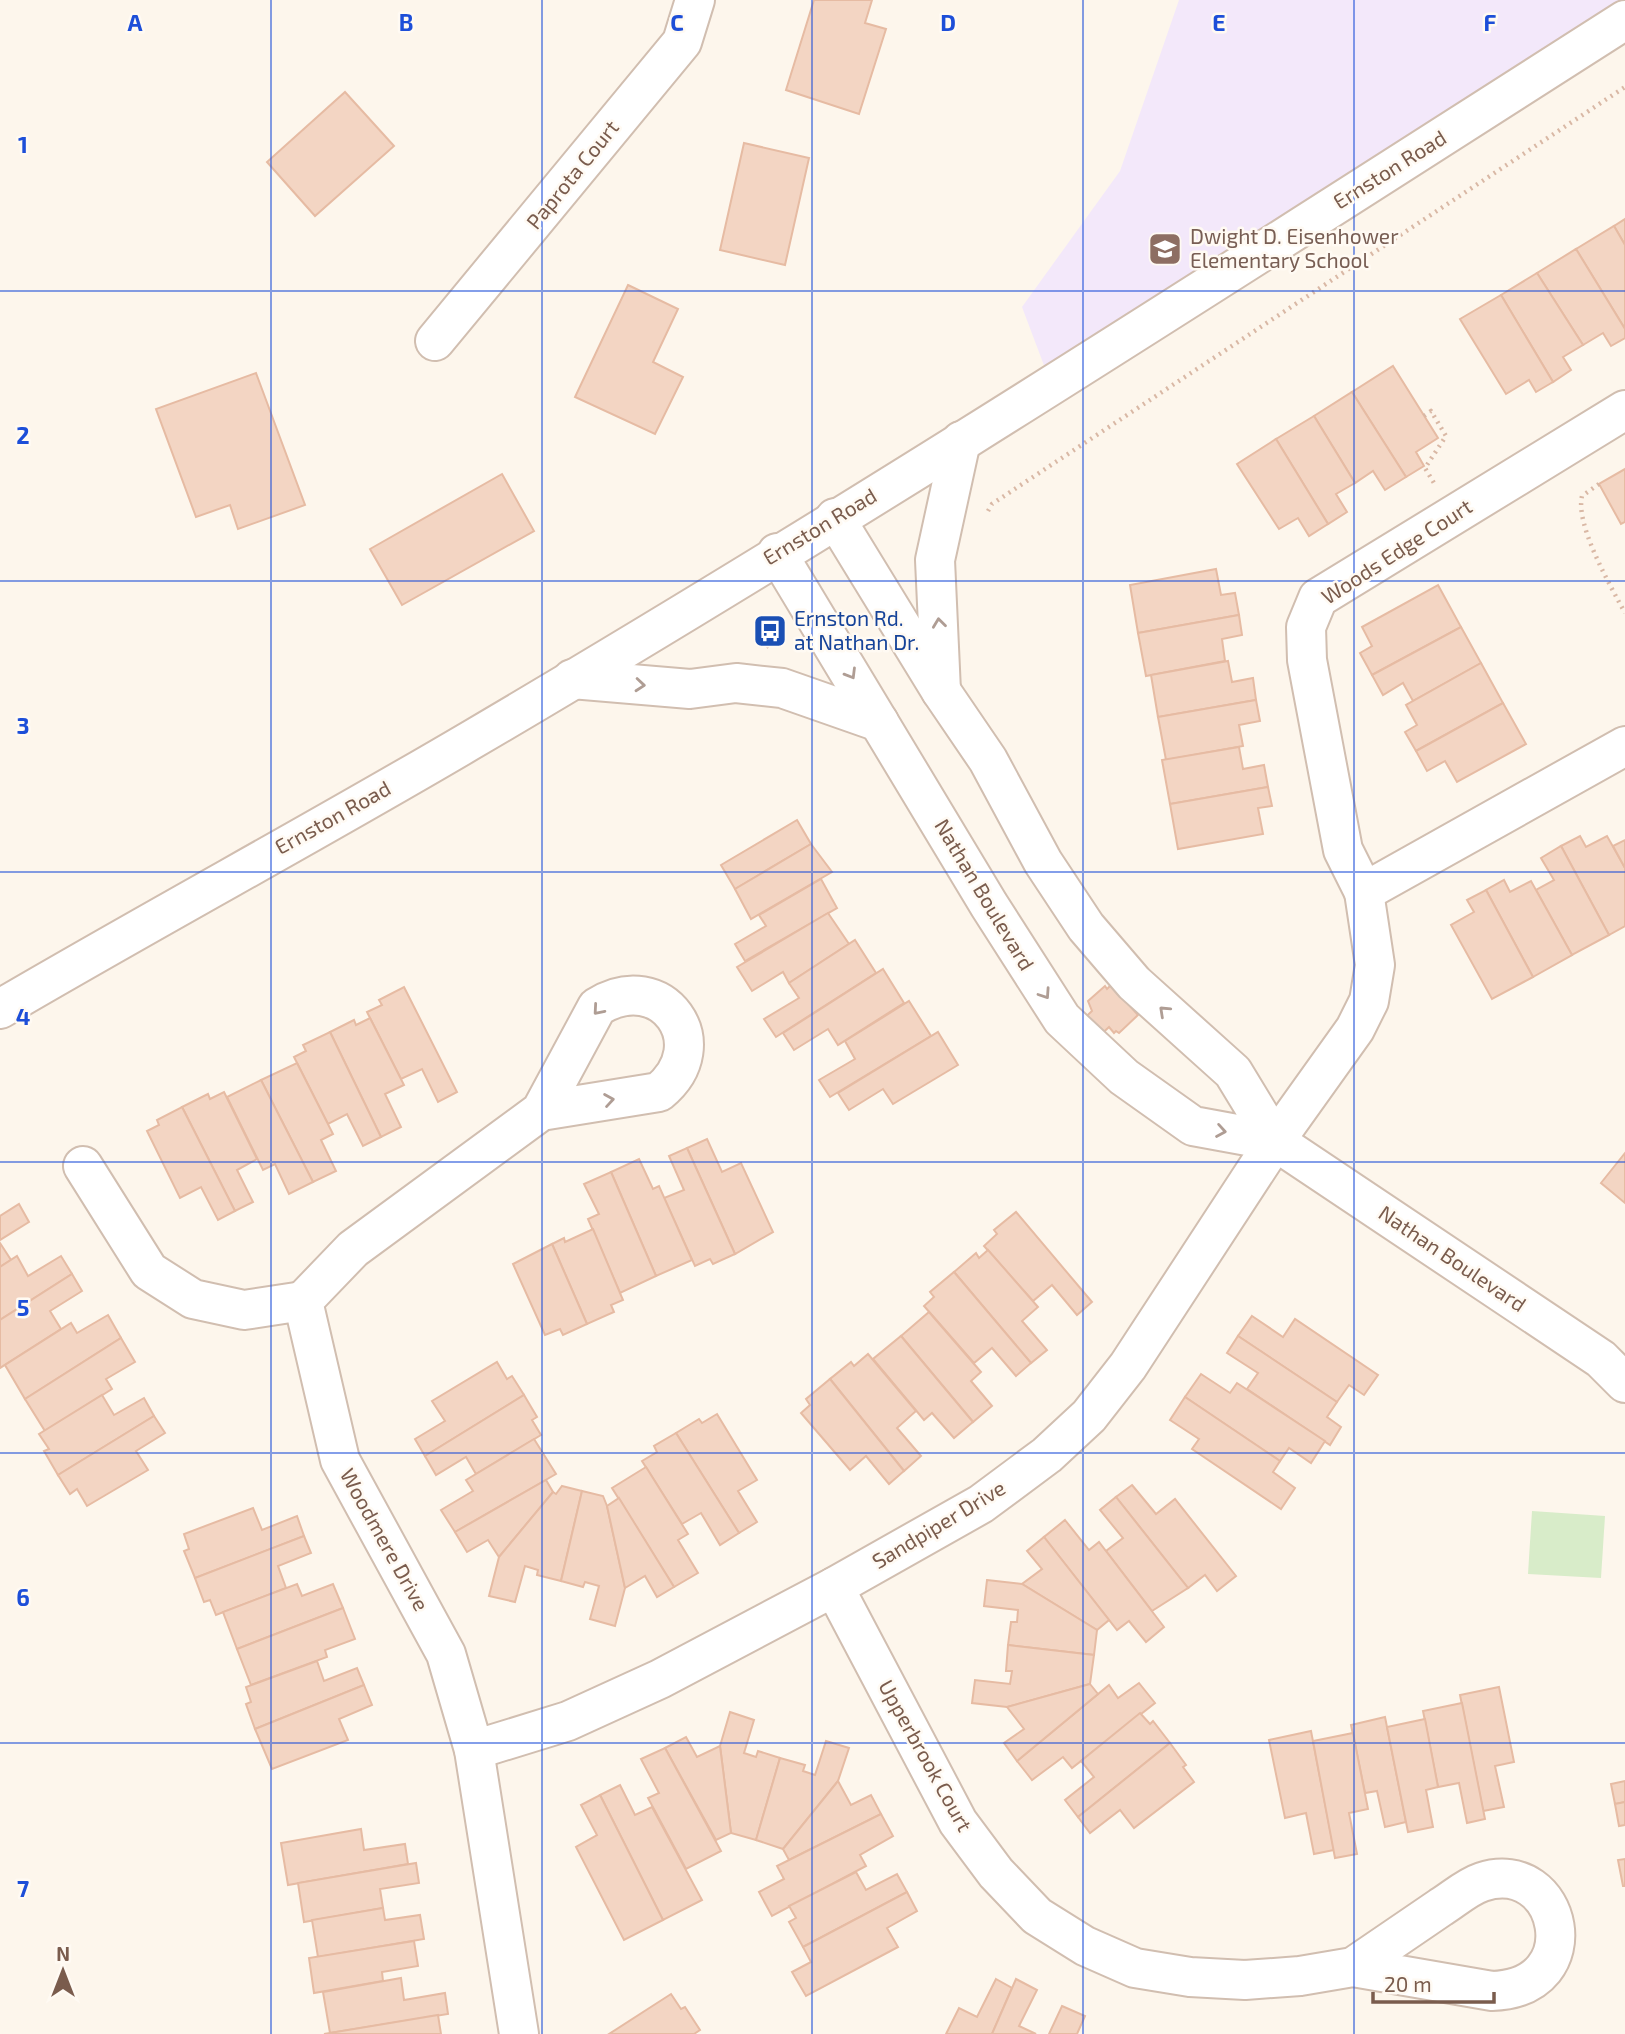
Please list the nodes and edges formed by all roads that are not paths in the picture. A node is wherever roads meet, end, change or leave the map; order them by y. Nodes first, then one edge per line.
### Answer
1 (695, 0) edge
2 (1625, 20) edge
3 (435, 341) dead end
4 (1625, 410) edge
5 (961, 441) junction
6 (835, 518) junction
7 (777, 553) junction
8 (572, 679) junction
9 (942, 691) junction
10 (879, 722) junction
11 (1625, 746) edge
12 (1364, 892) junction
13 (0, 1009) edge
14 (541, 1111) dead end
15 (1275, 1141) junction
16 (83, 1166) dead end
17 (303, 1301) junction
18 (1625, 1383) edge
19 (834, 1587) junction
20 (474, 1750) junction
21 (1353, 1967) junction
22 (519, 2034) edge

1 - 3 street, Paprota Court
2 - 5 street, Ernston Road
4 - 12 street, Woods Edge Court
5 - 6 street, Ernston Road
9 -> 5 street
6 - 7 street, Ernston Road
6 - 9 street, Nathan Boulevard
7 - 8 street, Ernston Road
7 -> 10 street, Nathan Boulevard
8 -> 10 street
8 - 13 street, Ernston Road
15 -> 9 street, Nathan Boulevard
10 -> 15 street, Nathan Boulevard
11 - 12 street
12 - 15 street, Woods Edge Court
14 - 17 street
15 - 18 street, Nathan Boulevard
15 - 19 street, Sandpiper Drive
16 - 17 street
17 - 20 street, Woodmere Drive
19 - 20 street, Sandpiper Drive
19 - 21 street, Upperbrook Court
20 - 22 street, Woodmere Drive
21 - 21 street, Upperbrook Court

